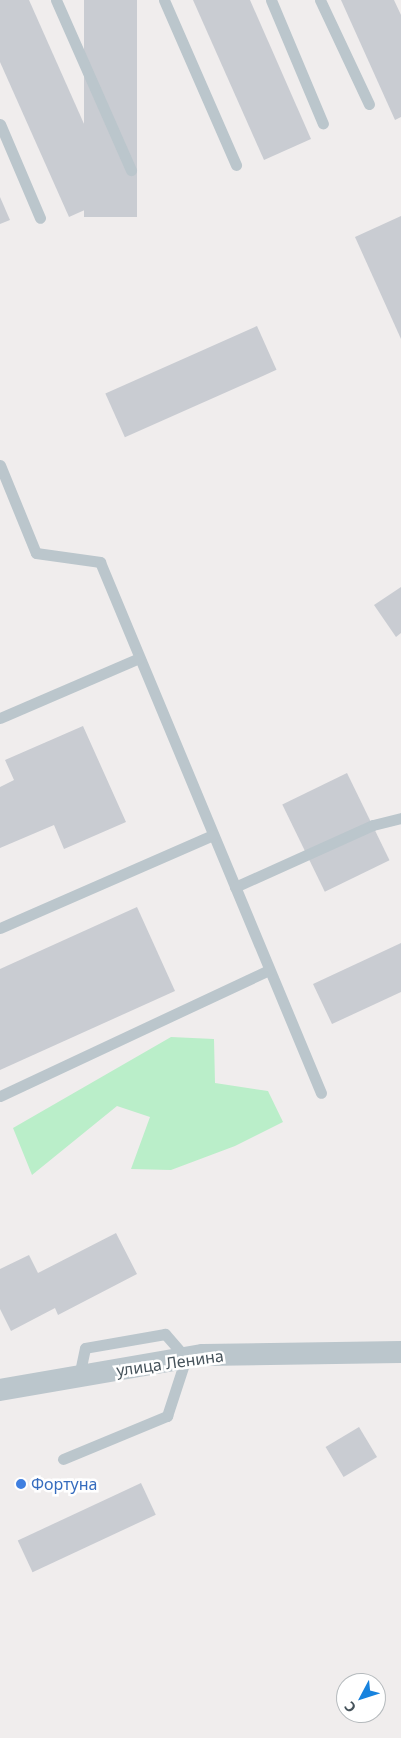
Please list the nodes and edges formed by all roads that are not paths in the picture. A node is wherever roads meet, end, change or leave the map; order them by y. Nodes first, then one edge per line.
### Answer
1 (56, 0) edge
2 (164, 0) edge
3 (271, 0) edge
4 (320, 0) edge
5 (369, 104) dead end
6 (0, 124) edge
7 (323, 124) dead end
8 (236, 165) dead end
9 (131, 170) dead end
10 (40, 218) dead end
11 (0, 465) edge
12 (139, 658) junction
13 (0, 718) edge
14 (401, 818) edge
15 (213, 835) junction
16 (235, 887) junction
17 (0, 928) edge
18 (269, 970) junction
19 (321, 1093) dead end
20 (0, 1096) edge
21 (401, 1336) edge
22 (401, 1352) edge
23 (378, 1353) junction
24 (186, 1358) junction
25 (0, 1390) edge
26 (63, 1459) dead end

1 - 9 lane
2 - 8 lane
3 - 7 lane
4 - 5 lane
6 - 10 lane
11 - 12 lane
12 - 13 lane
12 - 15 lane
14 - 16 lane
15 - 16 lane
15 - 17 lane
16 - 18 lane
18 - 19 lane
18 - 20 lane
21 - 23 street
22 - 23 street, улица Ленина
23 - 24 street, улица Ленина
24 - 25 street, улица Ленина
24 - 26 lane

